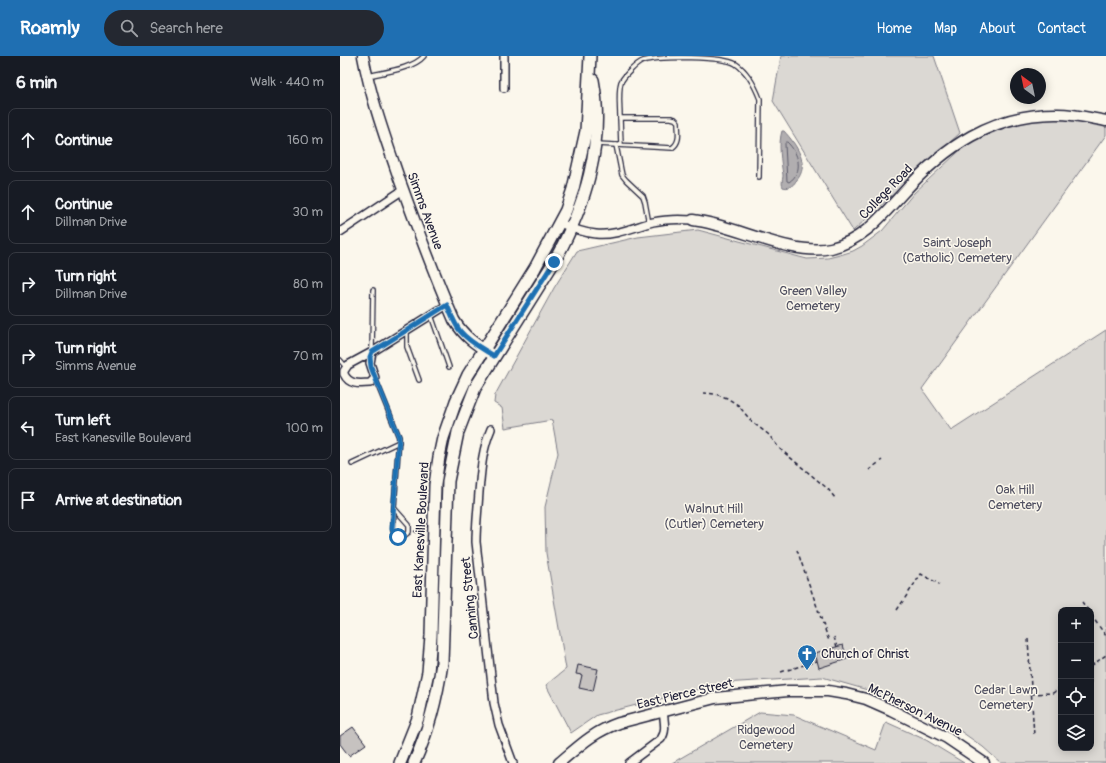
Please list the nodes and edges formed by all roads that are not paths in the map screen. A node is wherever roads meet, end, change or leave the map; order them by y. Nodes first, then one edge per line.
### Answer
1 (363, 56) edge
2 (424, 56) edge
3 (504, 56) edge
4 (590, 61) edge
5 (367, 76) junction
6 (504, 88) dead end
7 (620, 118) junction
8 (1106, 121) edge
9 (596, 144) junction
10 (618, 145) junction
11 (759, 177) dead end
12 (403, 190) junction
13 (693, 220) joint
14 (560, 224) junction
15 (649, 224) junction
16 (571, 228) junction
17 (340, 232) edge
18 (373, 290) dead end
19 (447, 305) junction
20 (431, 315) junction
21 (407, 330) junction
22 (483, 349) junction
23 (372, 352) junction
24 (494, 356) junction
25 (340, 360) edge
26 (346, 367) junction
27 (448, 367) dead end
28 (342, 375) edge
29 (376, 378) junction
30 (419, 380) dead end
31 (492, 429) dead end
32 (399, 442) junction
33 (352, 464) dead end
34 (394, 508) junction
35 (854, 696) joint
36 (663, 711) junction
37 (400, 763) edge
38 (414, 763) edge
39 (513, 763) edge
40 (559, 763) edge
41 (629, 763) edge
42 (984, 763) edge

1 - 5 street, Simms Avenue
2 - 5 lane
3 - 6 street
4 - 9 main road, East Kanesville Boulevard
4 - 14 main road, East Kanesville Boulevard
5 - 12 street, Simms Avenue
7 - 10 lane
7 - 10 lane
7 - 11 lane
8 - 13 street, College Road
9 - 10 lane
9 - 16 main road, East Kanesville Boulevard
10 - 15 lane
12 - 17 street
12 - 19 street, Simms Avenue
13 - 15 street, College Road
14 - 16 street, College Road
14 - 22 main road, East Kanesville Boulevard
15 - 16 street, College Road
16 - 24 main road, East Kanesville Boulevard
18 - 23 lane
19 - 20 street
19 - 22 street, Simms Avenue
20 - 21 street
20 - 27 lane
21 - 23 street
21 - 30 lane
22 - 24 street, Simms Avenue
22 - 37 main road, East Kanesville Boulevard
23 - 26 street
23 - 29 street
24 - 38 main road, East Kanesville Boulevard
25 - 26 lane
26 - 28 street
28 - 29 street
29 - 32 lane
31 - 39 street, Canning Street
32 - 33 lane
32 - 34 lane
34 - 34 lane
35 - 36 street, East Pierce Street
35 - 42 street, McPherson Avenue
36 - 40 street, East Pierce Street
36 - 41 street

